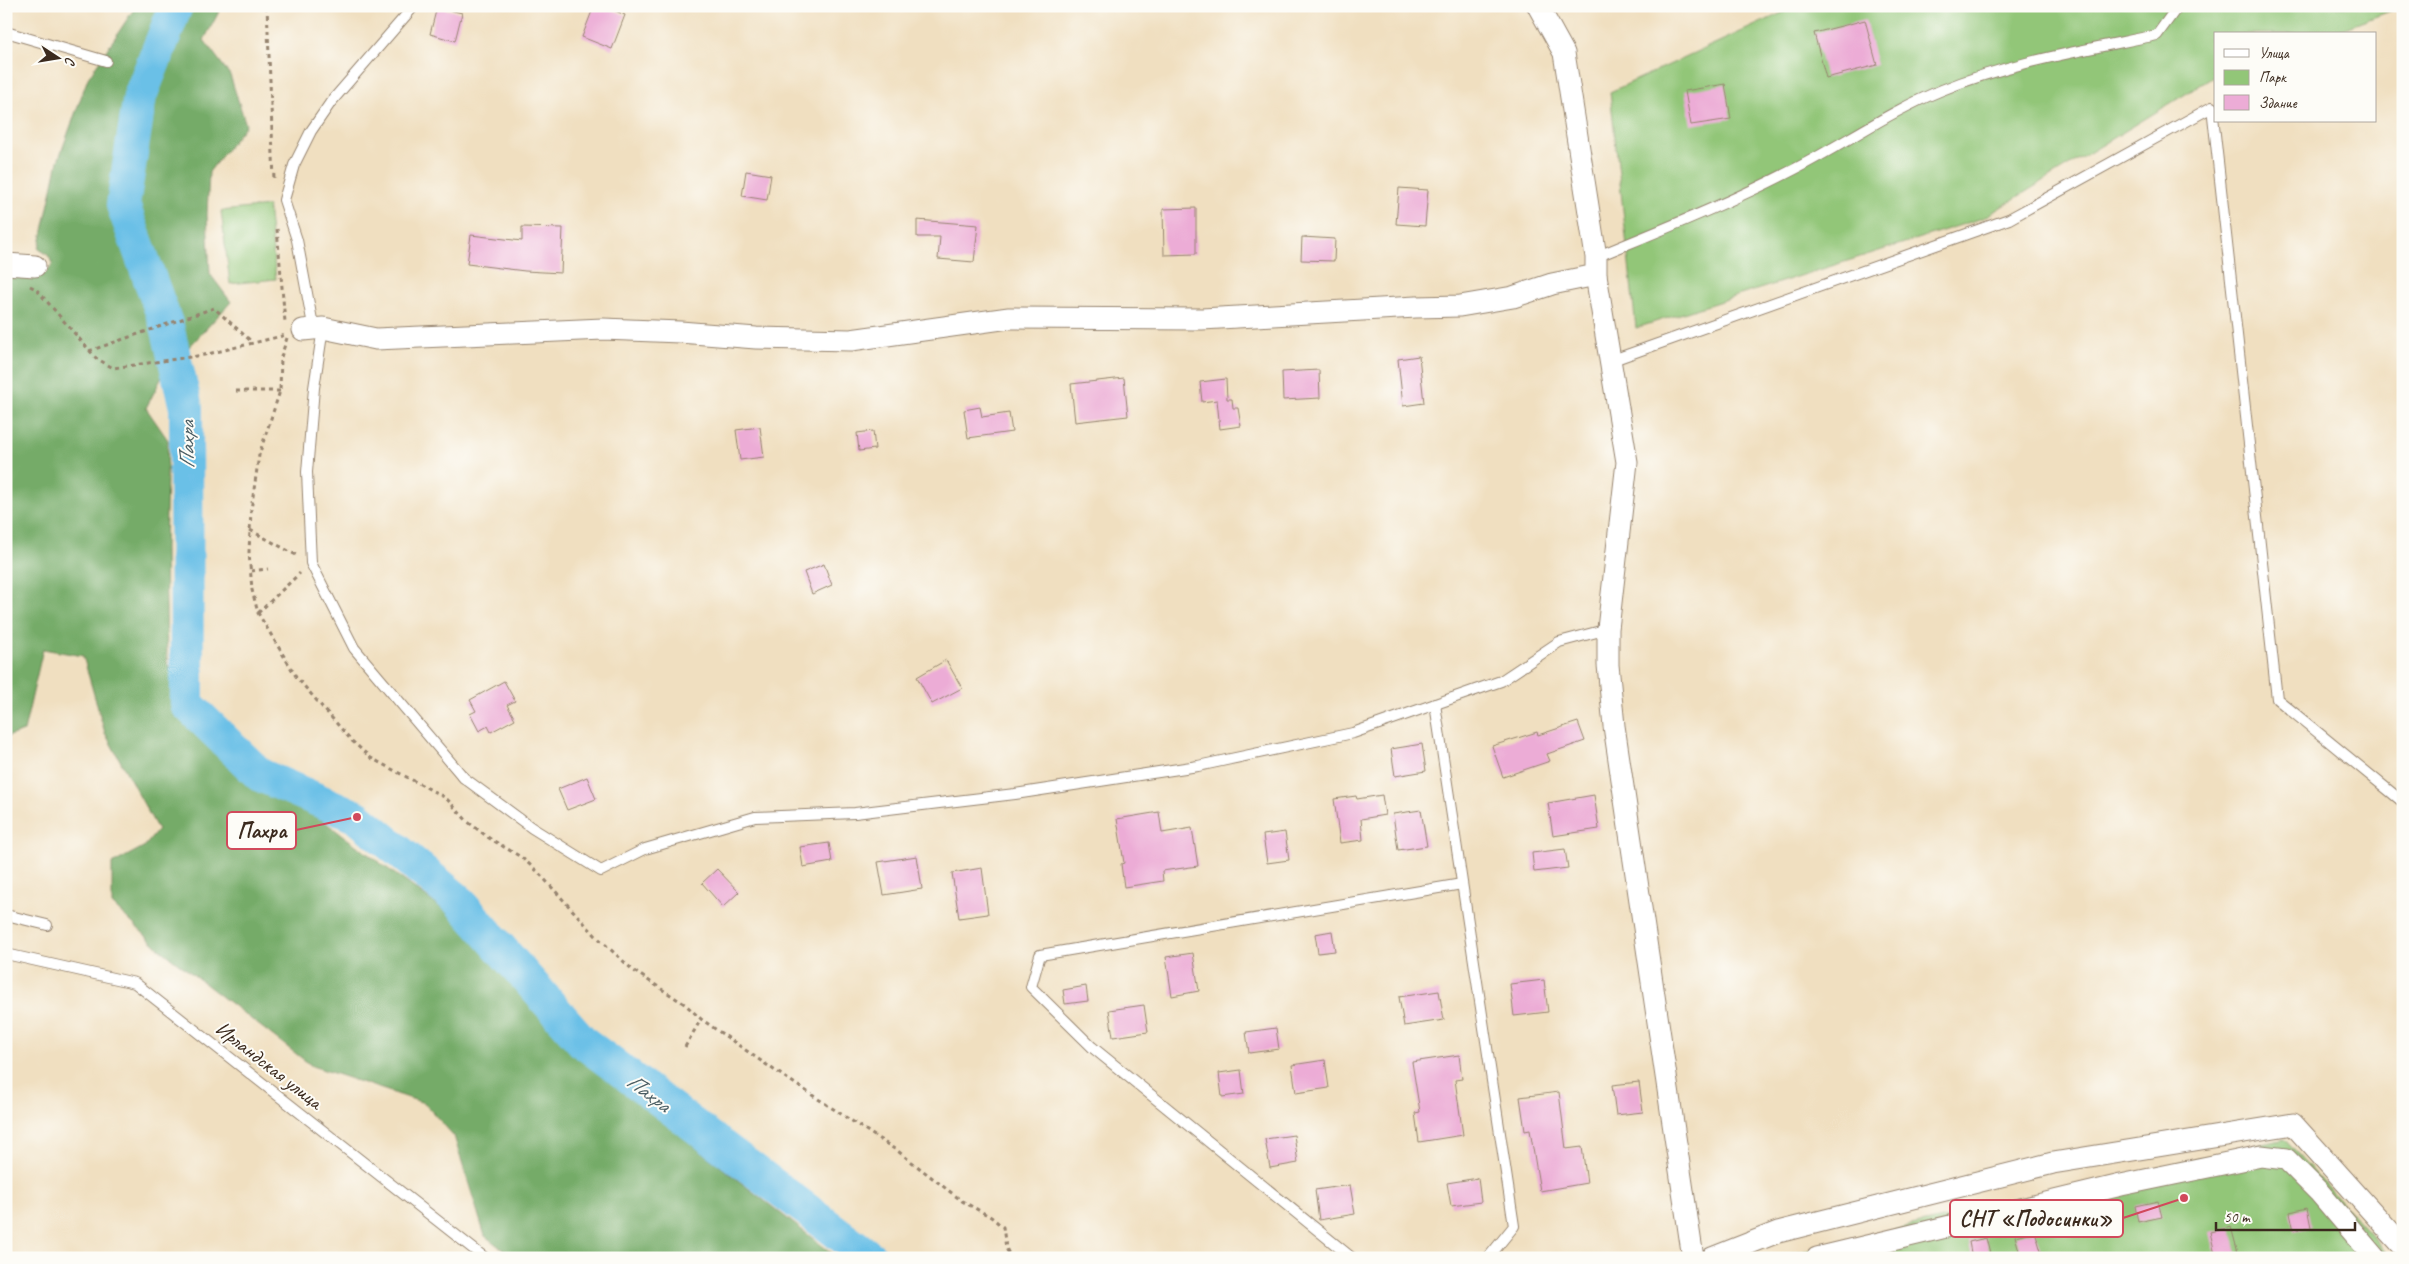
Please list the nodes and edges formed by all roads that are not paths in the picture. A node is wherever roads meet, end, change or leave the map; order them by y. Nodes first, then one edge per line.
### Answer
1 (414, 6) edge
2 (1538, 6) edge
3 (2178, 6) edge
4 (6, 32) edge
5 (106, 61) dead end
6 (6, 264) edge
7 (35, 266) dead end
8 (1596, 266) junction
9 (313, 329) junction
10 (1610, 361) junction
11 (1608, 629) junction
12 (1435, 704) junction
13 (2403, 802) edge
14 (1462, 884) junction
15 (6, 915) edge
16 (47, 925) dead end
17 (6, 954) edge
18 (2403, 1246) edge
19 (485, 1258) edge
20 (1352, 1258) edge
21 (1488, 1258) edge
22 (1692, 1258) edge
23 (1712, 1258) edge
24 (1816, 1258) edge
25 (2374, 1258) edge

1 - 9 lane
2 - 8 street
3 - 8 lane
4 - 5 lane
6 - 7 street
8 - 9 street
8 - 10 street
9 - 12 lane
10 - 11 street
10 - 13 lane
11 - 12 lane
11 - 22 street
12 - 14 lane
14 - 20 lane
14 - 21 lane
15 - 16 lane
17 - 19 lane, Ирландская улица
18 - 23 street
24 - 25 street

